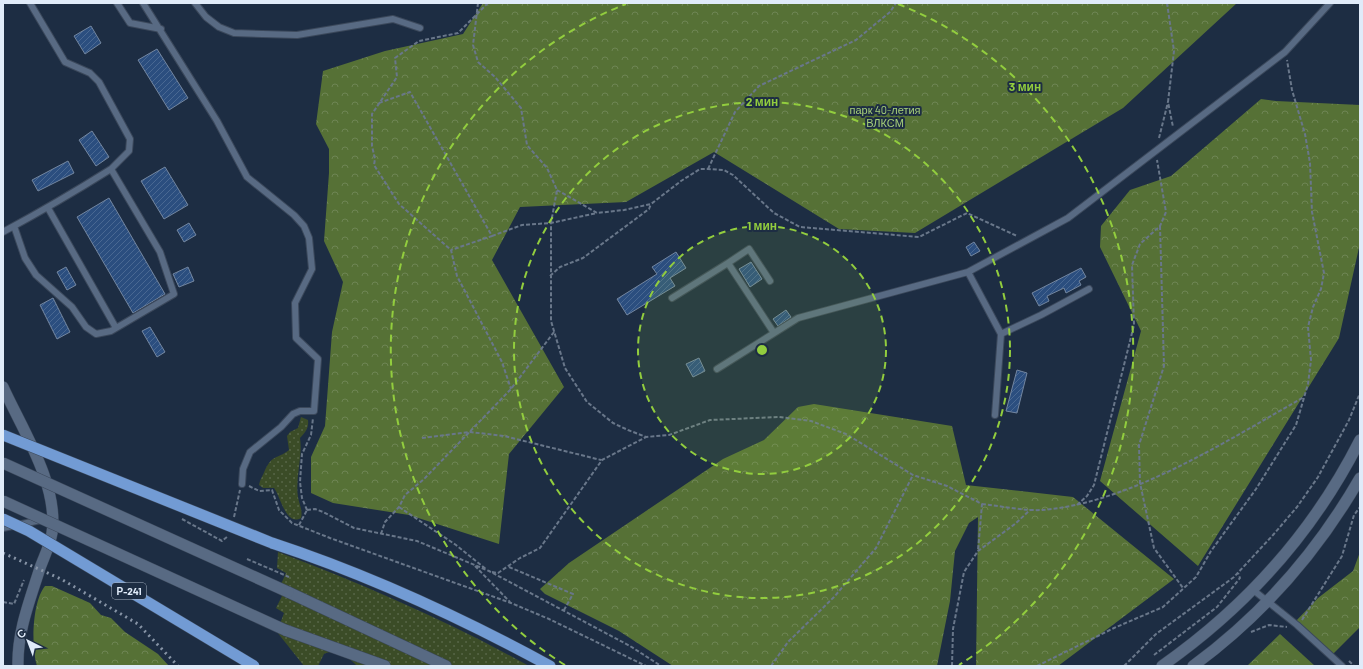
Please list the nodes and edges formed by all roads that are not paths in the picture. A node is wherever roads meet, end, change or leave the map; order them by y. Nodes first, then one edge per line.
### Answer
1 (30, 3) edge
2 (117, 3) edge
3 (143, 3) edge
4 (195, 3) edge
5 (1330, 3) edge
6 (420, 28) dead end
7 (161, 30) junction
8 (111, 169) junction
9 (48, 208) junction
10 (14, 226) junction
11 (3, 232) edge
12 (728, 263) junction
13 (968, 272) junction
14 (770, 281) dead end
15 (1088, 289) dead end
16 (672, 298) dead end
17 (116, 328) junction
18 (774, 333) junction
19 (1001, 334) junction
20 (717, 369) dead end
21 (3, 387) edge
22 (995, 415) dead end
23 (3, 435) edge
24 (1360, 440) edge
25 (3, 463) edge
26 (1360, 478) edge
27 (242, 484) dead end
28 (3, 502) edge
29 (52, 517) junction
30 (3, 519) edge
31 (3, 528) edge
32 (1252, 589) junction
33 (1266, 602) junction
34 (18, 666) edge
35 (254, 666) edge
36 (385, 666) edge
37 (446, 666) edge
38 (550, 666) edge
39 (1162, 666) edge
40 (1194, 666) edge
41 (1342, 666) edge

1 - 8 lane
2 - 7 lane
3 - 7 lane
4 - 6 lane
5 - 13 lane
7 - 27 lane
8 - 9 lane
8 - 17 lane
9 - 10 lane
9 - 17 lane
10 - 11 lane
10 - 17 lane
12 - 14 lane
12 - 16 lane
12 - 18 lane
13 - 18 lane
13 - 19 lane
15 - 19 lane
18 - 20 lane
19 - 22 lane
21 - 29 main road
23 - 38 highway, bridge
24 - 32 main road
25 - 37 main road, bridge
26 - 33 main road
28 - 36 main road, bridge
29 - 31 lane
29 - 34 main road
30 - 35 highway, Р-241, bridge
32 - 33 lane
32 - 39 main road
33 - 40 main road
33 - 41 lane

